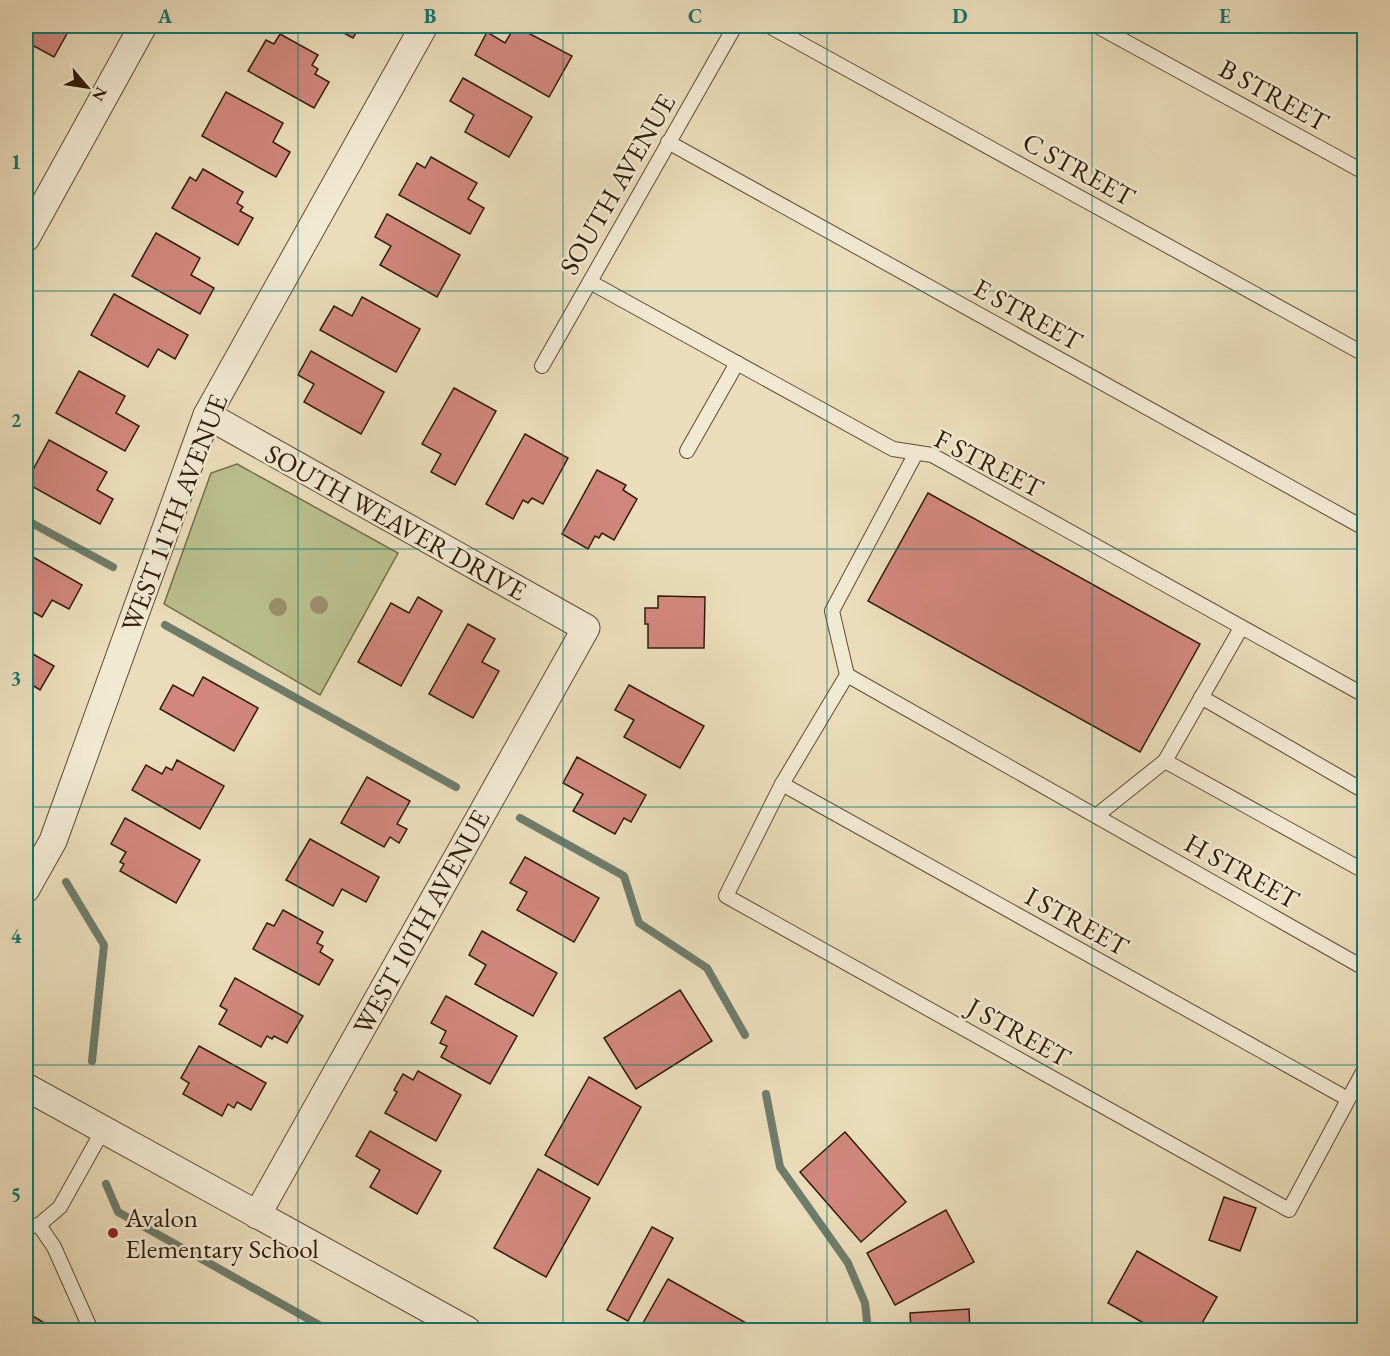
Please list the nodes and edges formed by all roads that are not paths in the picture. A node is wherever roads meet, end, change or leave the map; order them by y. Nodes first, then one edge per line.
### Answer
1 (143, 26) edge
2 (424, 26) edge
3 (735, 26) edge
4 (769, 26) edge
5 (1097, 26) edge
6 (669, 142) junction
7 (1365, 172) edge
8 (26, 238) edge
9 (590, 282) junction
10 (1365, 354) edge
11 (737, 363) junction
12 (542, 366) dead end
13 (207, 415) junction
14 (687, 451) dead end
15 (916, 453) junction
16 (1365, 528) edge
17 (586, 628) joint
18 (1241, 628) junction
19 (847, 675) junction
20 (1365, 695) edge
21 (1201, 697) junction
22 (1165, 761) junction
23 (782, 784) junction
24 (1365, 791) edge
25 (1096, 816) junction
26 (1365, 871) edge
27 (26, 889) edge
28 (1365, 968) edge
29 (1365, 1070) edge
30 (26, 1087) edge
31 (1348, 1099) junction
32 (103, 1130) junction
33 (257, 1215) junction
34 (32, 1226) edge
35 (91, 1330) edge
36 (467, 1330) edge

1 - 8 street
2 - 13 street, WEST 11TH AVENUE
3 - 6 lane, SOUTH AVENUE
4 - 10 lane, C STREET
5 - 7 lane, B STREET
6 - 9 lane, SOUTH AVENUE
6 - 16 lane, E STREET
9 - 11 lane, F STREET
9 - 12 lane, SOUTH AVENUE
11 - 14 lane
11 - 15 lane, F STREET
13 - 17 street, SOUTH WEAVER DRIVE
13 - 27 street, WEST 11TH AVENUE
15 - 18 lane, F STREET
15 - 19 lane
17 - 33 street, WEST 10TH AVENUE
18 - 20 lane, F STREET
18 - 21 lane
19 - 23 lane
19 - 25 lane, H STREET
21 - 22 lane
21 - 24 lane
22 - 25 lane
22 - 26 lane
23 - 31 lane, I STREET
23 - 31 lane, J STREET
25 - 28 lane, H STREET
29 - 31 lane
30 - 32 street
32 - 33 street
32 - 34 lane
33 - 36 street
34 - 35 lane

